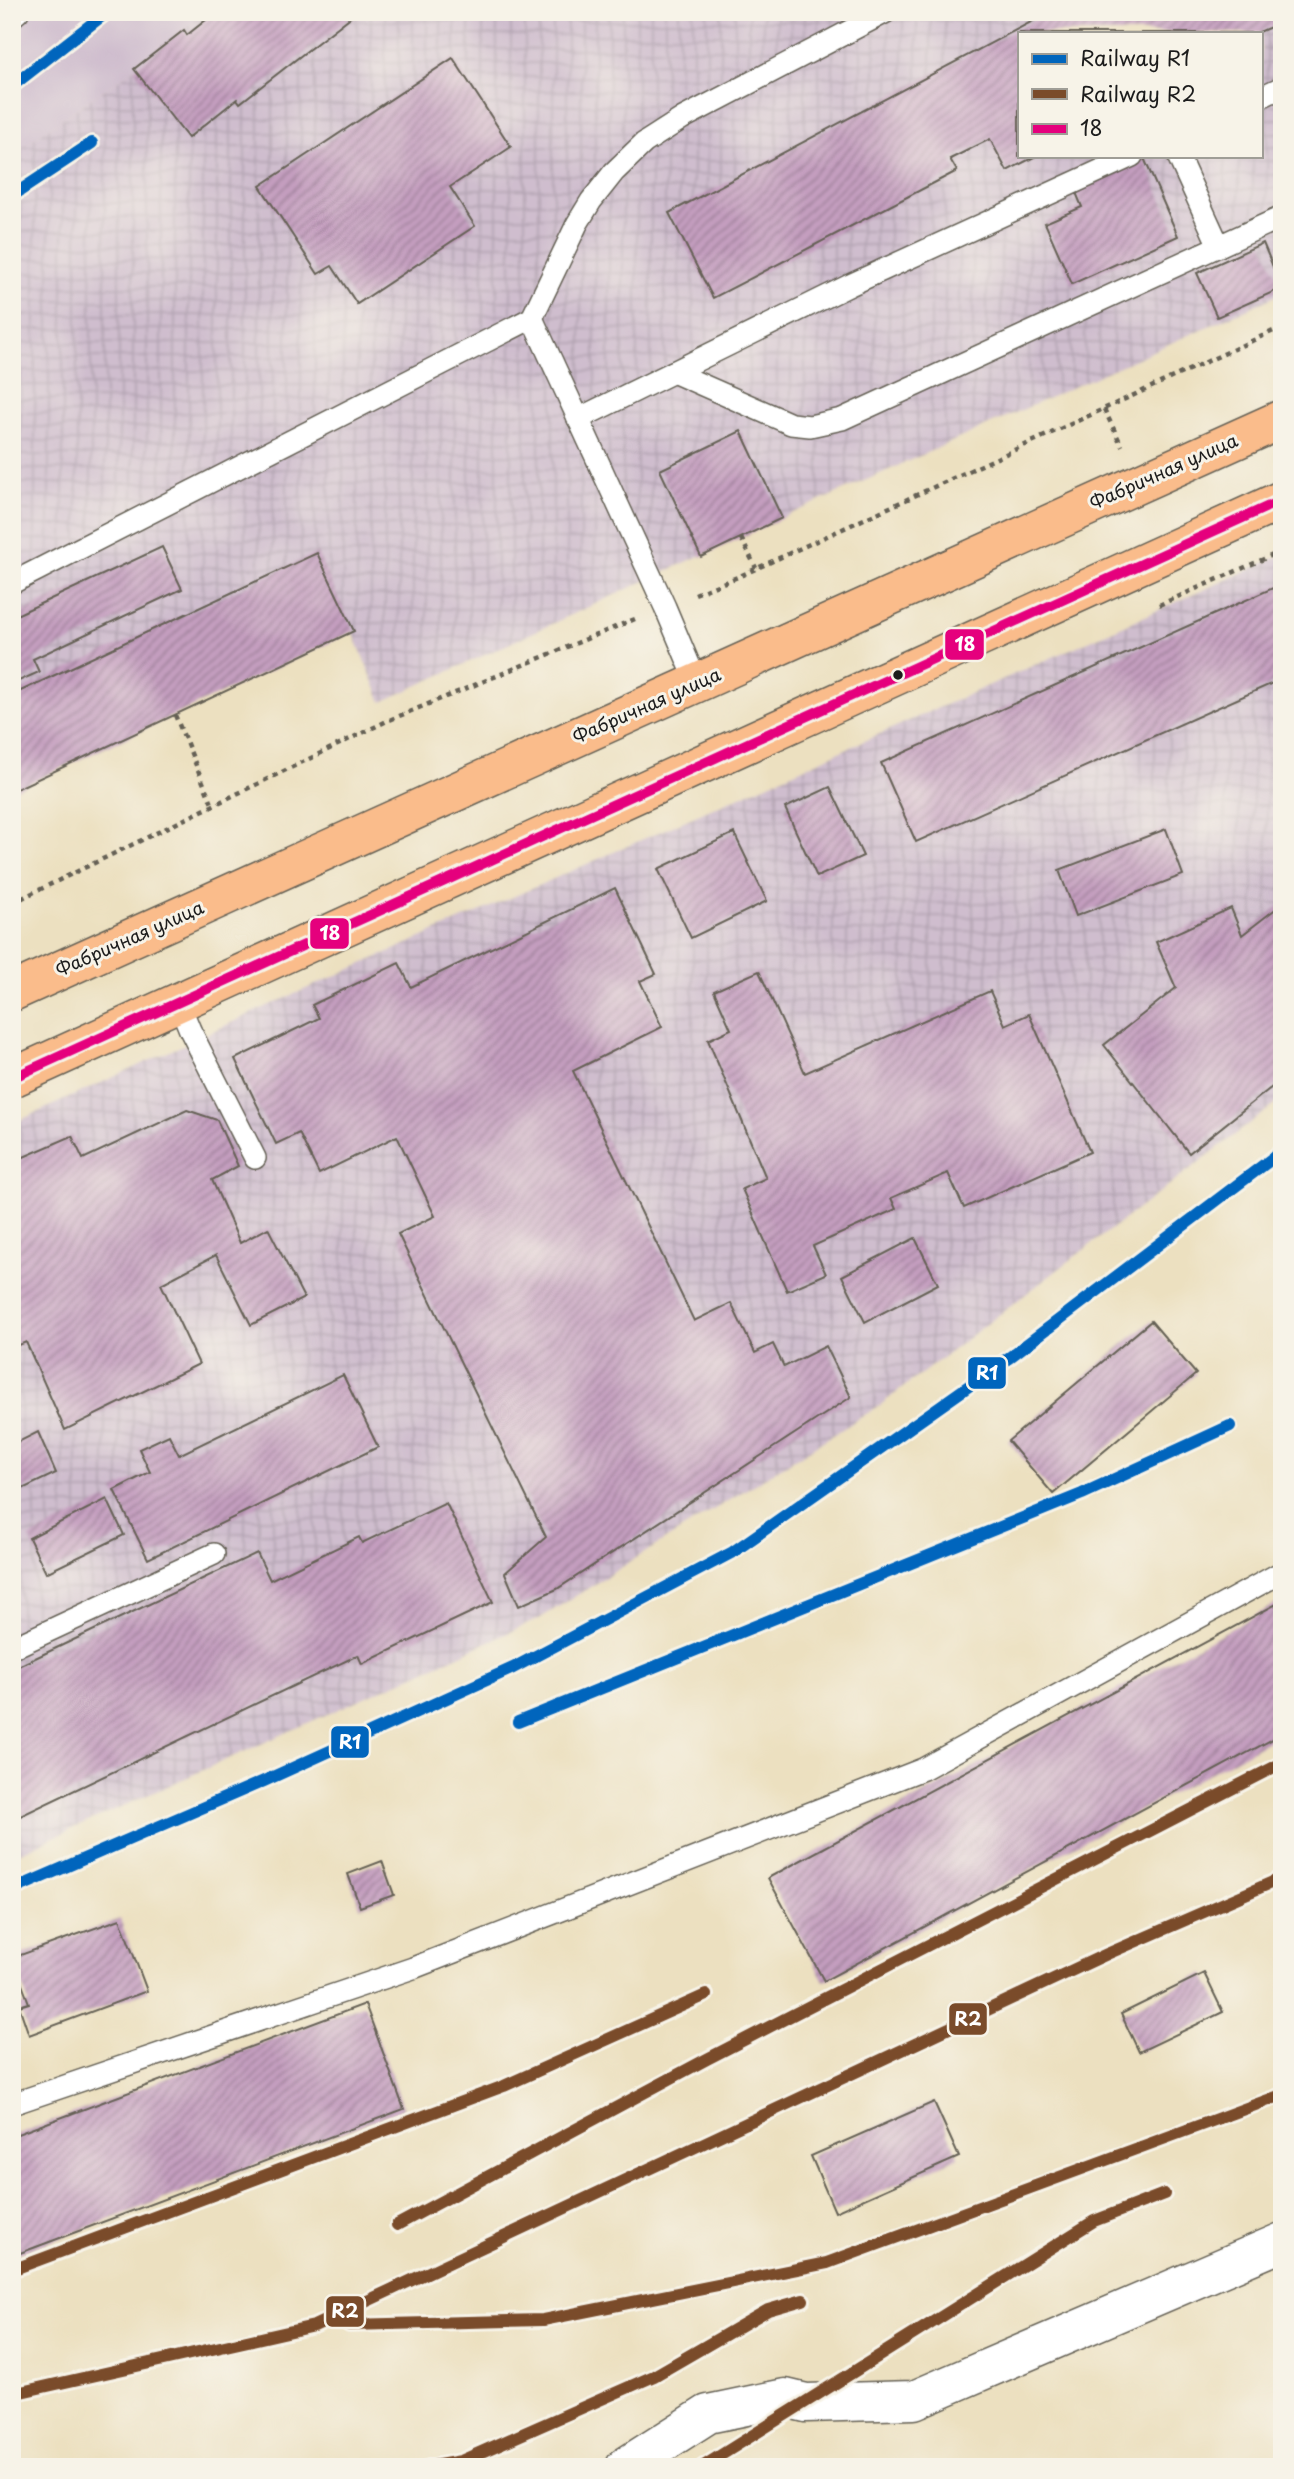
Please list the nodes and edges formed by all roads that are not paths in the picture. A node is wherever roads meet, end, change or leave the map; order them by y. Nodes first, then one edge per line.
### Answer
1 (18, 12) edge
2 (886, 12) edge
3 (12, 17) edge
4 (1282, 87) edge
5 (1262, 97) edge
6 (1128, 158) edge
7 (1179, 158) edge
8 (1282, 218) edge
9 (1219, 246) junction
10 (532, 318) junction
11 (673, 372) junction
12 (578, 419) junction
13 (1282, 419) edge
14 (1282, 500) edge
15 (12, 583) edge
16 (697, 683) junction
17 (12, 992) edge
18 (179, 1003) junction
19 (12, 1078) edge
20 (255, 1158) dead end
21 (214, 1553) dead end
22 (1282, 1572) edge
23 (12, 1648) edge
24 (12, 2104) edge
25 (1282, 2242) edge
26 (625, 2467) edge

1 - 3 lane
2 - 10 lane
4 - 5 lane
6 - 11 lane
7 - 9 lane
8 - 9 lane
9 - 11 lane
10 - 12 lane
10 - 15 lane
11 - 12 lane
12 - 16 lane
13 - 16 main road, Фабричная улица
14 - 18 main road
16 - 17 main road, Фабричная улица
18 - 19 main road
18 - 20 lane
21 - 23 lane
22 - 24 lane
25 - 26 street

